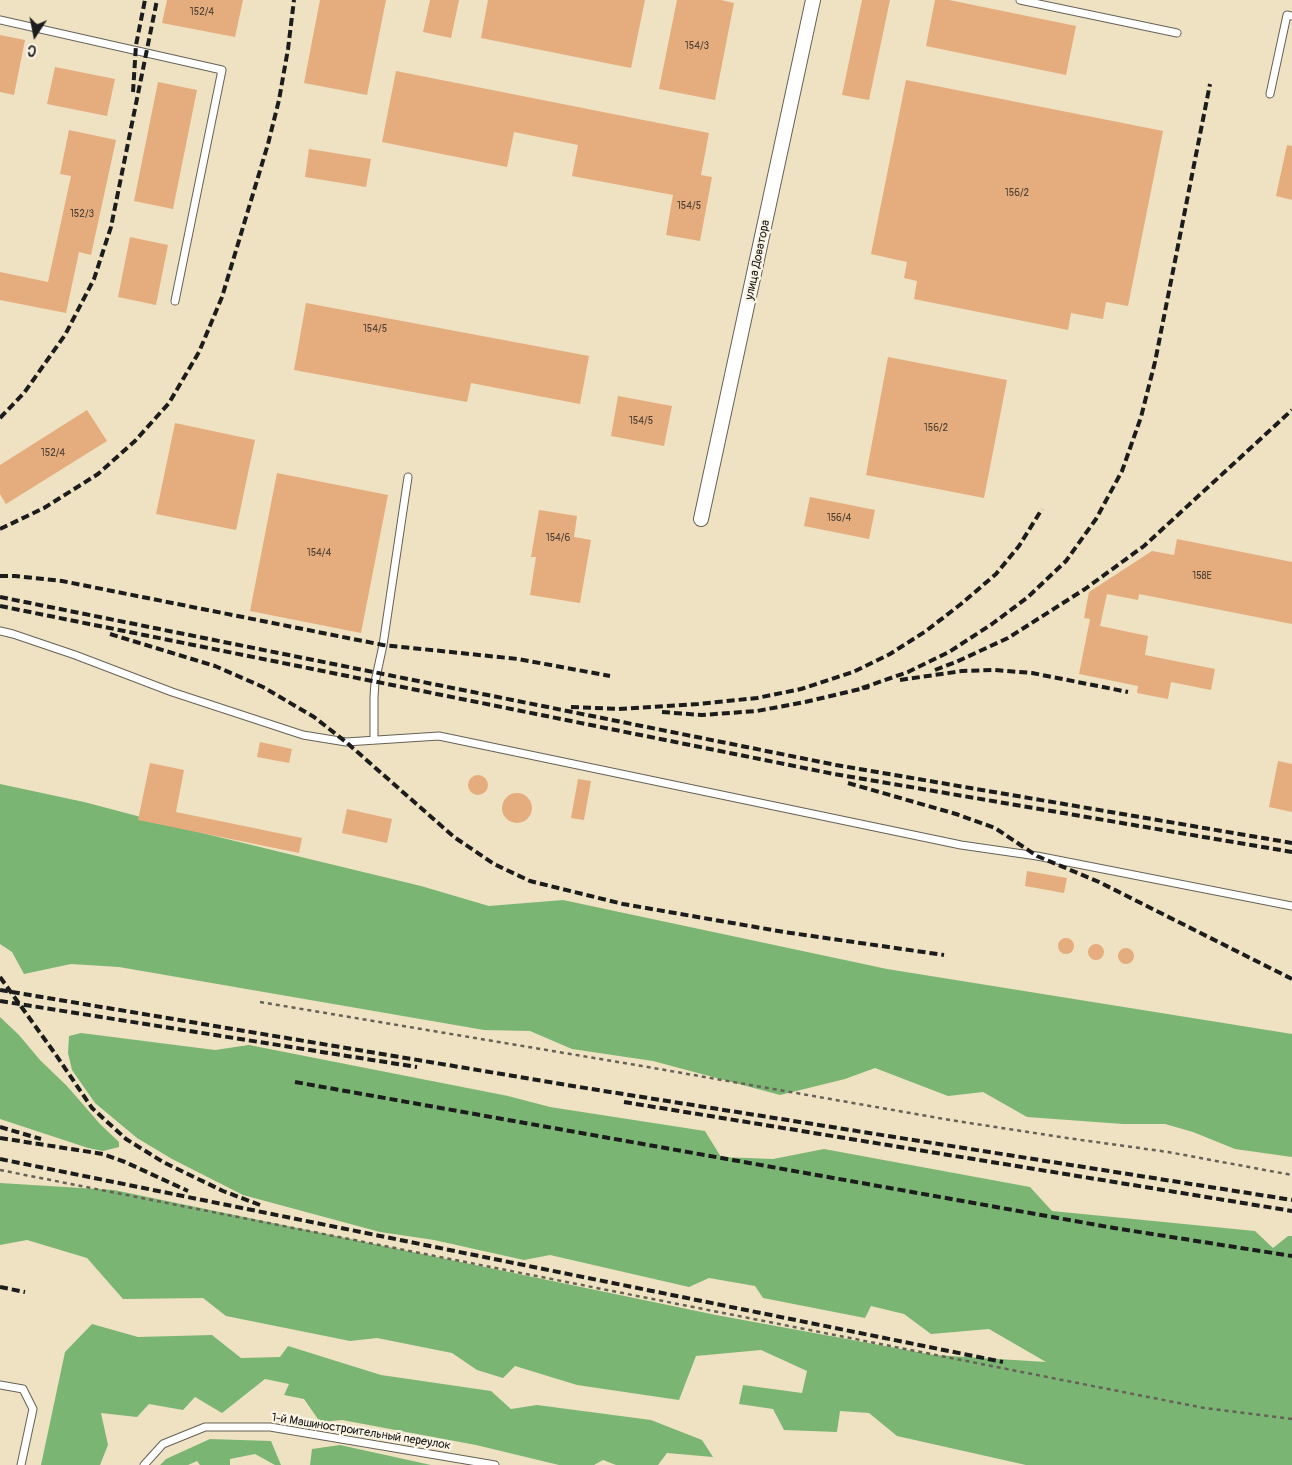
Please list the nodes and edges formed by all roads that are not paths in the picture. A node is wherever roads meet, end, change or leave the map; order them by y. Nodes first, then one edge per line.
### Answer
1 (814, 0) edge
2 (1020, 0) edge
3 (1292, 16) edge
4 (0, 20) edge
5 (1177, 33) dead end
6 (1270, 94) dead end
7 (175, 301) dead end
8 (408, 477) dead end
9 (701, 519) dead end
10 (0, 631) edge
11 (374, 740) junction
12 (1292, 906) edge
13 (0, 1385) edge
14 (21, 1465) edge
15 (144, 1465) edge
16 (496, 1465) edge

1 - 9 street, улица Доватора
2 - 5 lane
3 - 6 lane
4 - 7 lane
8 - 11 lane
10 - 11 lane
11 - 12 lane
13 - 14 lane
15 - 16 lane, 1-й Машиностроительный переулок

